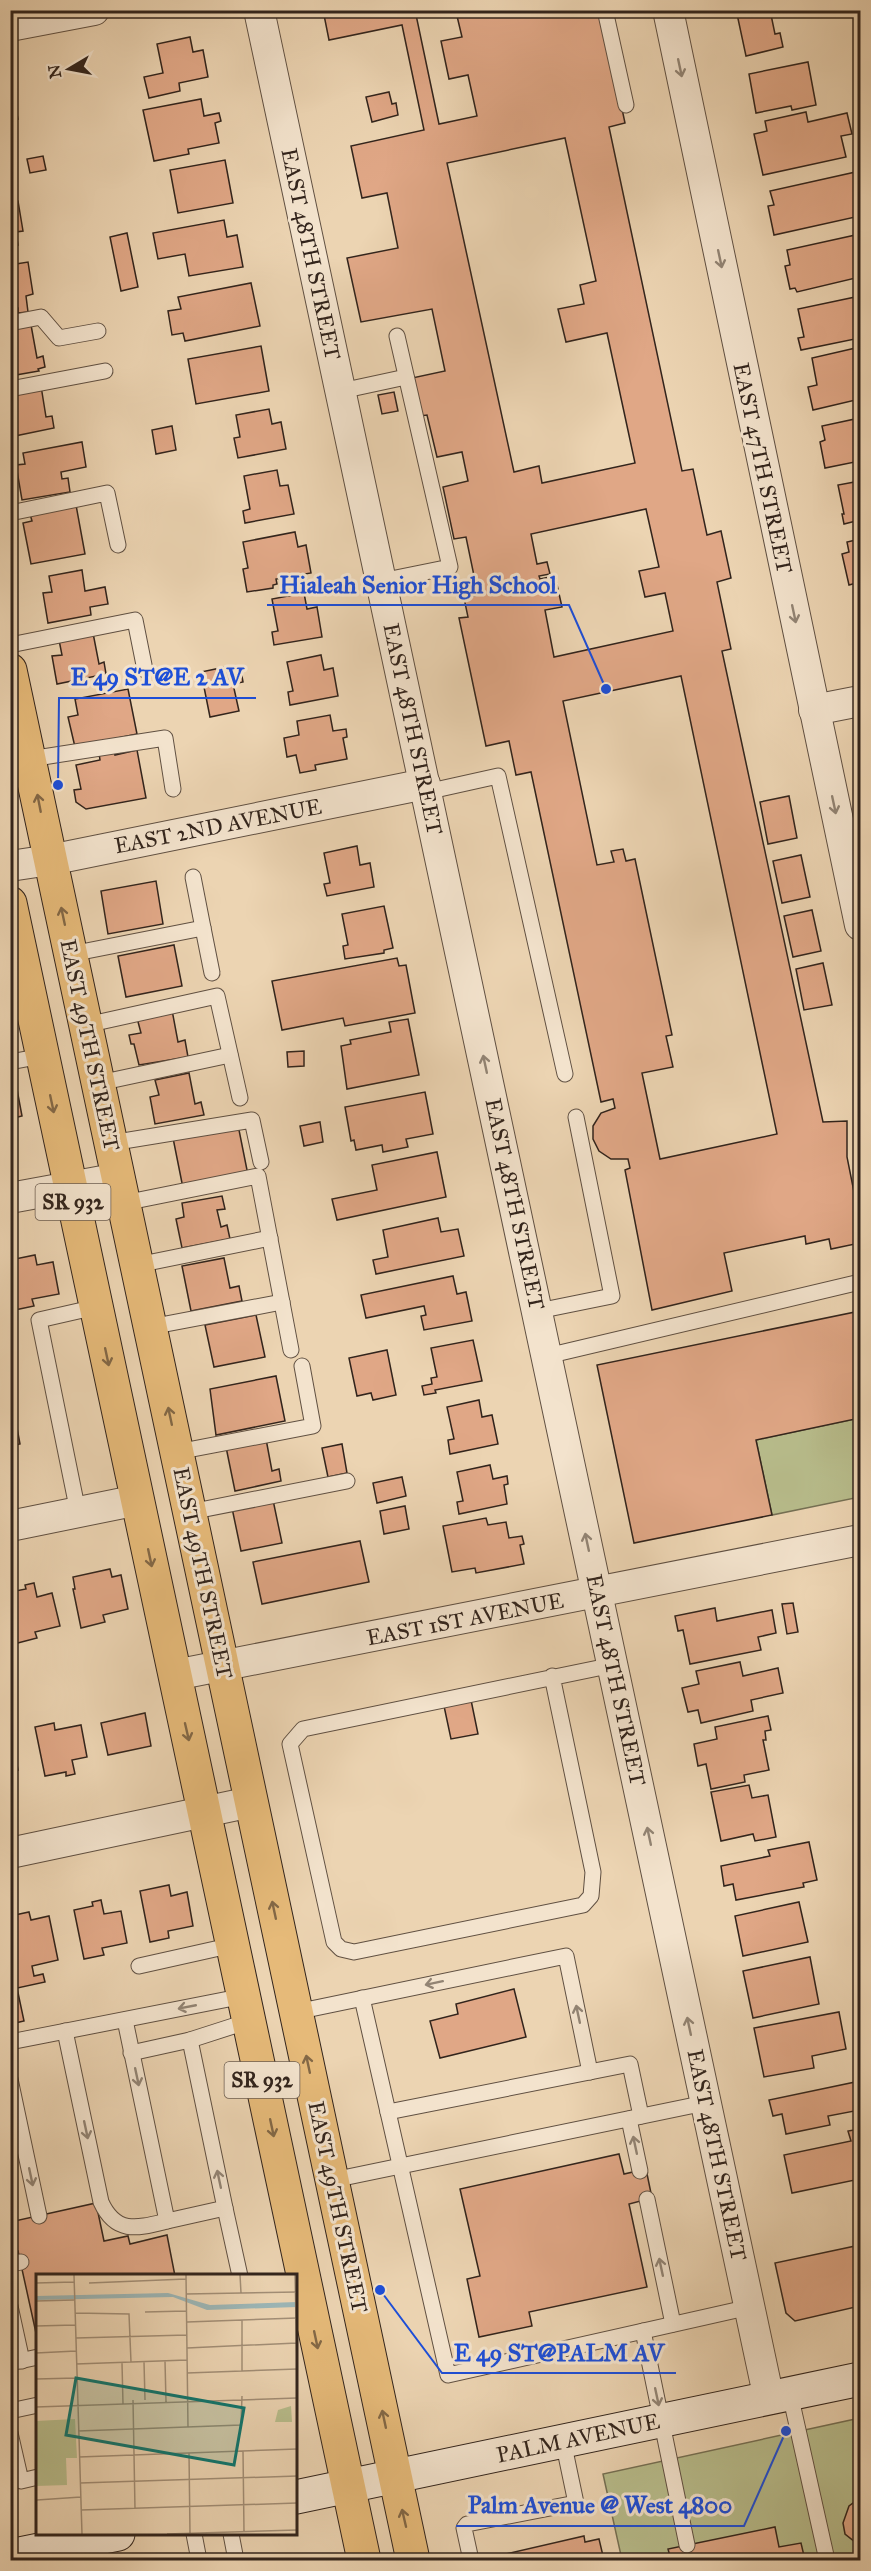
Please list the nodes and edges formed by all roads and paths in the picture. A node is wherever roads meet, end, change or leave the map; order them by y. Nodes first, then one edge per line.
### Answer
1 (94, 10) edge
2 (259, 10) edge
3 (605, 10) edge
4 (668, 10) edge
5 (10, 26) edge
6 (626, 105) dead end
7 (10, 323) edge
8 (98, 331) dead end
9 (397, 336) dead end
10 (105, 371) dead end
11 (406, 377) junction
12 (10, 389) edge
13 (341, 391) junction
14 (10, 513) edge
15 (118, 545) dead end
16 (381, 581) junction
17 (10, 645) edge
18 (10, 670) edge
19 (145, 670) dead end
20 (861, 701) edge
21 (814, 710) junction
22 (30, 759) junction
23 (426, 788) junction
24 (173, 789) dead end
25 (50, 860) junction
26 (10, 866) edge
27 (193, 877) dead end
28 (10, 903) edge
29 (861, 925) edge
30 (203, 928) junction
31 (71, 954) junction
32 (212, 973) dead end
33 (20, 998) edge
34 (86, 1025) junction
35 (230, 1055) junction
36 (42, 1056) junction
37 (10, 1062) edge
38 (565, 1074) dead end
39 (99, 1083) junction
40 (240, 1098) dead end
41 (576, 1117) dead end
42 (111, 1143) junction
43 (261, 1162) dead end
44 (70, 1186) junction
45 (121, 1190) junction
46 (10, 1198) edge
47 (270, 1238) junction
48 (137, 1265) junction
49 (861, 1282) edge
50 (282, 1302) junction
51 (96, 1307) junction
52 (538, 1311) junction
53 (150, 1327) junction
54 (291, 1350) dead end
55 (548, 1356) junction
56 (302, 1366) dead end
57 (177, 1452) junction
58 (347, 1481) dead end
59 (138, 1500) junction
60 (78, 1512) junction
61 (190, 1512) junction
62 (10, 1526) edge
63 (861, 1540) edge
64 (598, 1593) junction
65 (614, 1665) junction
66 (223, 1667) junction
67 (175, 1675) junction
68 (552, 1676) junction
69 (251, 1802) junction
70 (205, 1811) junction
71 (10, 1853) edge
72 (233, 1945) junction
73 (139, 1966) dead end
74 (362, 1998) junction
75 (247, 2009) junction
76 (296, 2012) junction
77 (125, 2020) junction
78 (65, 2031) junction
79 (190, 2040) junction
80 (10, 2042) edge
81 (131, 2053) junction
82 (590, 2072) junction
83 (10, 2079) edge
84 (703, 2093) junction
85 (388, 2112) junction
86 (635, 2117) junction
87 (401, 2165) junction
88 (640, 2171) dead end
89 (333, 2180) junction
90 (647, 2199) dead end
91 (225, 2208) junction
92 (39, 2216) dead end
93 (167, 2221) junction
94 (240, 2274) edge
95 (10, 2306) edge
96 (750, 2307) junction
97 (673, 2324) junction
98 (643, 2331) junction
99 (23, 2360) edge
100 (861, 2379) edge
101 (780, 2397) junction
102 (36, 2405) edge
103 (10, 2410) edge
104 (662, 2421) junction
105 (10, 2433) edge
106 (563, 2441) junction
107 (394, 2476) junction
108 (36, 2477) edge
109 (348, 2486) junction
110 (297, 2497) edge
111 (113, 2535) edge
112 (194, 2535) edge
113 (231, 2535) edge
114 (687, 2545) dead end
115 (10, 2556) edge
116 (199, 2560) edge
117 (236, 2560) edge
118 (364, 2560) edge
119 (413, 2560) edge
120 (471, 2560) edge
121 (827, 2560) edge

1 - 5 street
2 - 13 street, EAST 48TH STREET
3 - 6 lane
4 -> 21 street, EAST 47TH STREET
7 - 8 lane
9 - 11 lane
10 - 12 lane
11 - 13 lane
11 - 16 lane
13 - 16 street, EAST 48TH STREET
14 - 15 lane
16 - 23 street, EAST 48TH STREET
17 - 19 lane
18 - 22 main road, EAST 49TH STREET / SR 932
20 - 21 street
21 -> 29 street, EAST 47TH STREET
22 - 24 lane
25 -> 22 main road, EAST 49TH STREET / SR 932
23 - 25 street, EAST 2ND AVENUE
23 - 38 lane
52 -> 23 street, EAST 48TH STREET
25 - 26 street, EAST 2ND AVENUE
31 -> 25 main road, EAST 49TH STREET / SR 932
27 - 30 lane
28 - 33 main road, SR 932
30 - 31 lane
30 - 32 lane
31 - 34 main road, EAST 49TH STREET / SR 932
33 - 36 main road, SR 932
34 - 35 lane
34 - 39 main road, EAST 49TH STREET / SR 932
35 - 39 lane
35 - 40 lane
36 - 37 lane
36 -> 44 main road, SR 932
39 - 42 main road, EAST 49TH STREET / SR 932
41 - 52 lane
42 - 43 lane
42 - 45 main road, EAST 49TH STREET / SR 932
44 - 45 street
44 - 46 street
44 - 51 main road, SR 932
45 - 47 lane
45 - 48 main road, EAST 49TH STREET / SR 932
47 - 48 lane
47 - 50 lane
48 - 53 main road, EAST 49TH STREET / SR 932
49 - 55 lane
50 - 53 lane
50 - 54 lane
51 -> 59 main road, SR 932
51 - 60 lane
52 - 55 street, EAST 48TH STREET
57 -> 53 main road, EAST 49TH STREET / SR 932
64 -> 55 street, EAST 48TH STREET
56 - 57 lane
57 - 61 main road, EAST 49TH STREET / SR 932
58 - 61 lane
59 - 60 street
59 -> 67 main road, SR 932
60 - 62 street
61 - 66 main road, EAST 49TH STREET / SR 932
63 - 64 street, EAST 1ST AVENUE
64 - 65 street, EAST 48TH STREET
64 - 66 street, EAST 1ST AVENUE
65 - 68 lane
84 -> 65 street, EAST 48TH STREET
66 - 67 street, EAST 1ST AVENUE
66 - 69 main road, EAST 49TH STREET / SR 932
67 -> 70 main road, SR 932
68 - 68 lane
69 - 70 street
76 -> 69 main road, EAST 49TH STREET / SR 932
70 - 71 street
70 - 72 main road, SR 932
72 - 73 lane
72 - 75 main road, SR 932
74 - 76 lane
82 -> 74 lane
74 - 85 lane
75 -> 77 lane
75 - 79 lane
75 -> 109 main road, SR 932
89 -> 76 main road, EAST 49TH STREET / SR 932
77 - 78 lane
77 - 81 lane
78 - 80 lane
78 -> 93 lane
79 - 81 lane
91 -> 79 lane
81 -> 93 lane
82 - 85 lane
82 - 86 lane
83 -> 92 lane
84 - 86 lane
84 - 96 street, EAST 48TH STREET
85 - 87 lane
86 - 87 lane
88 -> 86 lane
87 - 89 lane
87 - 98 lane
107 -> 89 main road, EAST 49TH STREET / SR 932
97 -> 90 lane
91 - 93 lane
91 - 94 lane
95 - 99 lane
96 - 97 lane
96 - 101 street, EAST 48TH STREET
97 - 98 lane
98 -> 104 lane
100 - 101 main road, PALM AVENUE
101 - 104 main road, PALM AVENUE
101 - 121 lane
102 - 103 lane
104 - 106 main road, PALM AVENUE
104 - 114 lane
105 - 108 lane
106 - 107 main road, PALM AVENUE
106 - 120 lane
107 - 109 main road, PALM AVENUE
119 -> 107 main road, SR 932
109 - 110 main road, PALM AVENUE
109 - 118 main road, SR 932
111 - 115 main road
112 - 116 lane
113 - 117 lane

